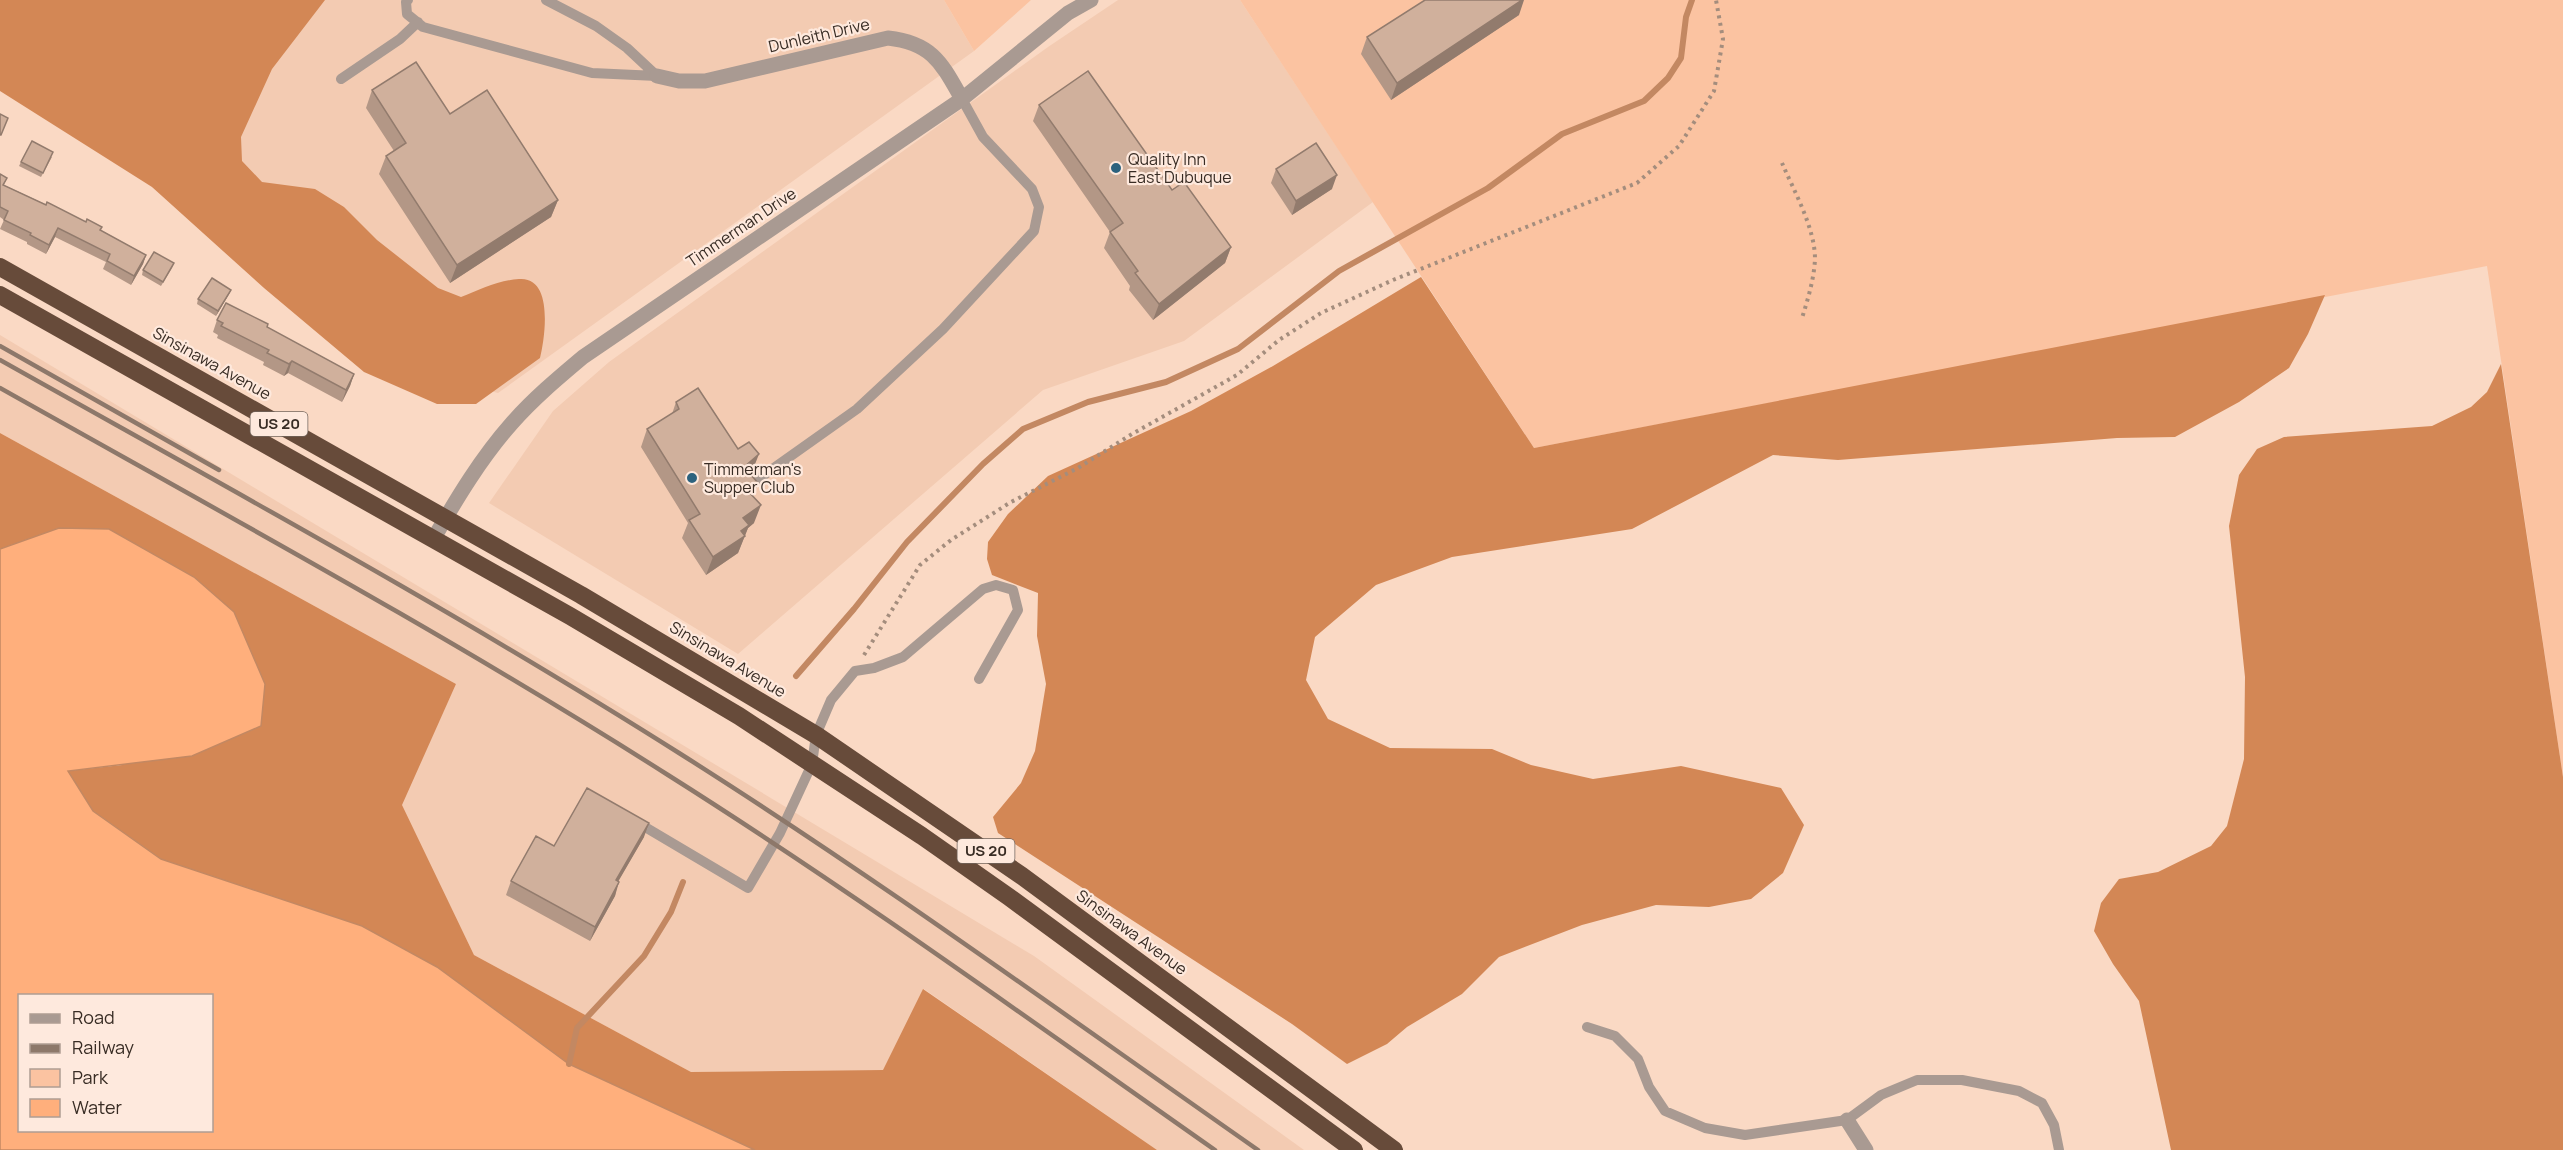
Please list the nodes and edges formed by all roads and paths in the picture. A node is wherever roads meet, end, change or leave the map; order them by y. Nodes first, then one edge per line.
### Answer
1 (408, 0) edge
2 (546, 0) edge
3 (1091, 0) edge
4 (1716, 0) edge
5 (418, 22) junction
6 (657, 76) junction
7 (340, 79) dead end
8 (962, 99) junction
9 (1782, 163) dead end
10 (0, 267) edge
11 (0, 295) edge
12 (1802, 318) dead end
13 (754, 482) edge
14 (446, 518) junction
15 (434, 538) junction
16 (855, 671) junction
17 (979, 679) dead end
18 (816, 735) junction
19 (812, 764) junction
20 (645, 827) edge
21 (1587, 1027) dead end
22 (1847, 1120) junction
23 (1354, 1150) edge
24 (1394, 1150) edge
25 (1866, 1150) edge
26 (2059, 1150) edge

1 - 5 lane
2 - 6 lane
3 - 8 street, Timmerman Drive
4 - 16 path
5 - 6 lane
5 - 7 lane
6 - 8 street, Dunleith Drive
8 - 13 lane
8 - 14 street, Timmerman Drive
9 - 12 path
10 - 14 highway, Sinsinawa Avenue / US 20
11 - 15 highway, US 20
14 - 15 street, Timmerman Drive
14 - 18 highway, Sinsinawa Avenue / US 20
15 - 19 highway, US 20
16 - 17 lane
16 - 18 lane
18 - 19 lane
18 - 24 highway, Sinsinawa Avenue / US 20
19 - 20 lane
19 - 23 highway, US 20
21 - 22 lane
22 - 25 street
22 - 26 lane

